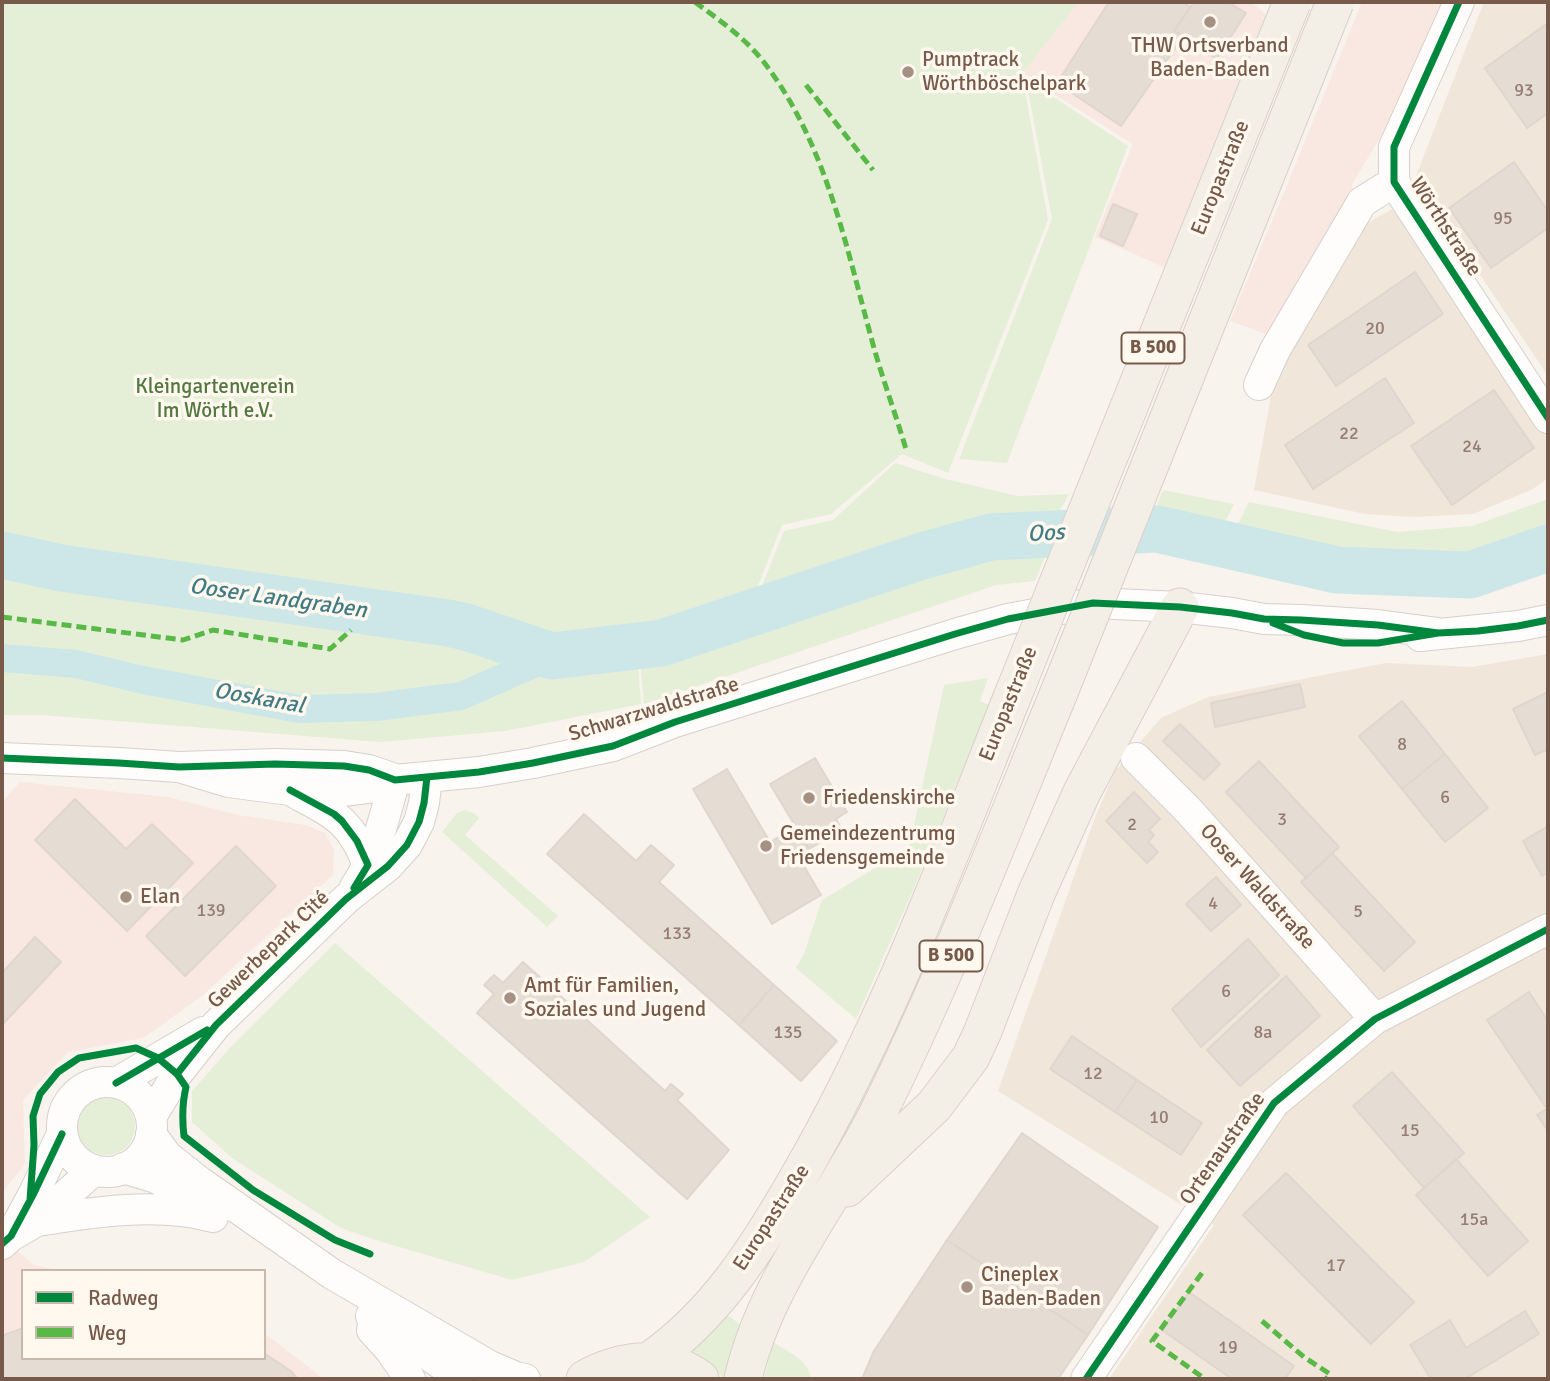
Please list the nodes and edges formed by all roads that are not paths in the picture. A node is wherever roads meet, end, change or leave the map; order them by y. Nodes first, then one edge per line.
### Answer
1 (1292, 2) edge
2 (1335, 2) edge
3 (1459, 2) edge
4 (1394, 182) junction
5 (1259, 385) dead end
6 (1548, 418) edge
7 (1181, 607) junction
8 (1548, 620) edge
9 (2, 758) edge
10 (1136, 758) dead end
11 (179, 767) junction
12 (427, 777) junction
13 (395, 780) junction
14 (290, 790) junction
15 (368, 865) junction
16 (346, 900) junction
17 (1548, 929) edge
18 (1375, 1019) junction
19 (216, 1025) junction
20 (116, 1083) junction
21 (151, 1125) junction
22 (62, 1135) junction
23 (109, 1169) junction
24 (821, 1213) junction
25 (37, 1221) junction
26 (241, 1225) junction
27 (6, 1240) edge
28 (345, 1297) junction
29 (649, 1361) junction
30 (410, 1379) edge
31 (463, 1379) edge
32 (525, 1379) edge
33 (586, 1379) edge
34 (700, 1379) edge
35 (743, 1379) edge
36 (1086, 1379) edge

1 - 29 main road, Europastraße / B 500, bridge
2 - 24 main road, Europastraße / B 500, bridge
3 - 4 street, Wörthstraße
4 - 5 street, Wörthstraße
4 - 6 street, Wörthstraße
7 - 8 street, Schwarzwaldstraße
7 - 12 street, Schwarzwaldstraße
7 - 24 main road
9 - 11 street, Schwarzwaldstraße
10 - 18 street, Ooser Waldstraße
11 - 13 street, Schwarzwaldstraße
11 - 14 street, Schwarzwaldstraße
12 - 13 street, Schwarzwaldstraße
12 - 16 street, Gewerbepark Cité
13 - 14 street, Schwarzwaldstraße
13 - 15 street, Gewerbepark Cité
14 - 15 street
15 - 16 street, Gewerbepark Cité
16 - 19 street, Gewerbepark Cité
17 - 18 street, Ortenaustraße
18 - 36 street, Ortenaustraße
19 - 20 street, Gewerbepark Cité
19 - 21 street, Gewerbepark Cité
20 - 21 street
20 - 22 street, Gewerbepark Cité
21 - 23 street, Gewerbepark Cité
21 - 32 street
22 - 23 street
22 - 27 street, Gewerbepark Cité
23 - 25 street, Gewerbepark Cité
23 - 26 street
24 - 35 main road, Europastraße / B 500
25 - 26 street
25 - 27 street, Gewerbepark Cité
26 - 28 street
28 - 30 street
28 - 31 street
29 - 33 main road, B 500
29 - 34 main road, B 500

